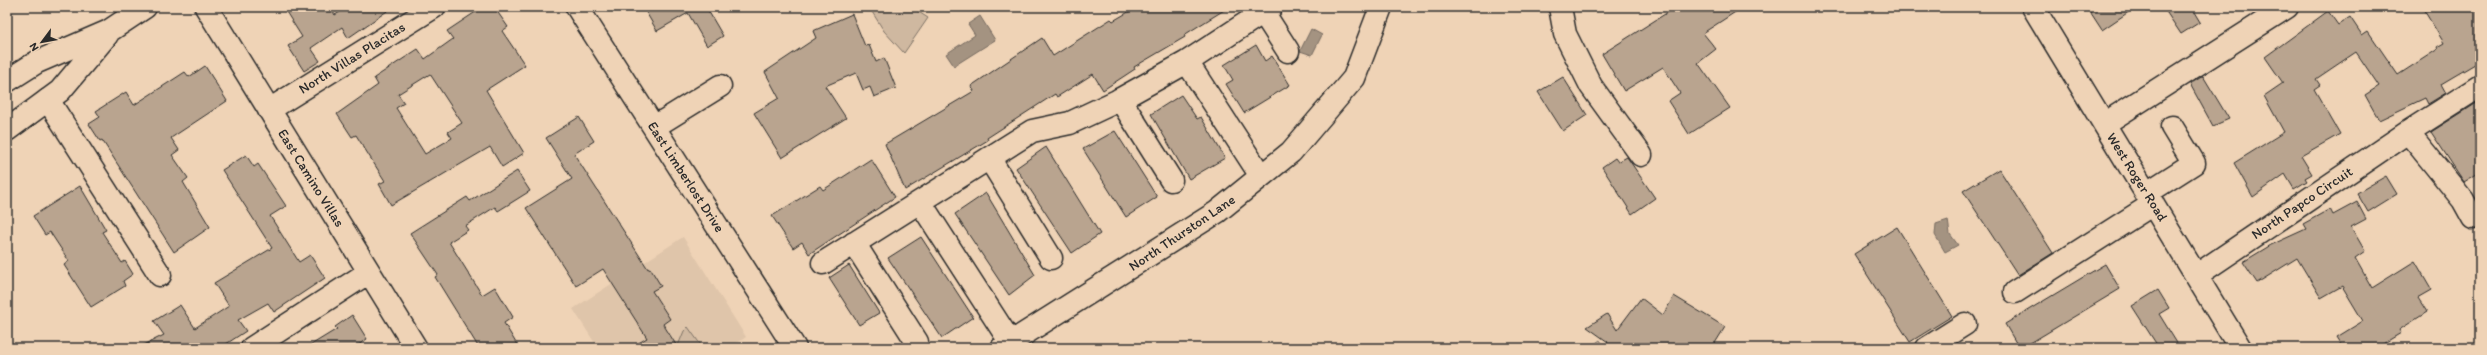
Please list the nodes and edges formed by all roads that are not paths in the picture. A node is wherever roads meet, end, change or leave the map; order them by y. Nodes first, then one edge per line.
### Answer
1 (145, 7) edge
2 (206, 7) edge
3 (434, 7) edge
4 (577, 7) edge
5 (1381, 7) edge
6 (2033, 7) edge
7 (2287, 7) edge
8 (1564, 8) edge
9 (1267, 10) edge
10 (109, 32) junction
11 (1288, 51) dead end
12 (1186, 62) junction
13 (7, 81) edge
14 (720, 86) dead end
15 (2480, 86) edge
16 (1120, 99) junction
17 (48, 100) junction
18 (270, 110) junction
19 (2104, 124) junction
20 (654, 126) junction
21 (2172, 127) dead end
22 (7, 130) edge
23 (2408, 132) junction
24 (1641, 155) dead end
25 (989, 158) junction
26 (1261, 176) junction
27 (1171, 180) dead end
28 (2150, 198) junction
29 (920, 202) junction
30 (2480, 214) edge
31 (854, 243) junction
32 (1051, 258) dead end
33 (823, 263) dead end
34 (369, 272) junction
35 (2197, 275) junction
36 (160, 276) dead end
37 (2015, 292) dead end
38 (1965, 324) dead end
39 (917, 342) dead end
40 (1007, 345) edge
41 (252, 348) edge
42 (416, 348) edge
43 (795, 348) edge
44 (1927, 348) edge
45 (2240, 348) edge

1 - 10 street
2 - 18 street, East Camino Villas
3 - 18 street, North Villas Placitas
4 - 20 street, East Limberlost Drive
5 - 26 street, North Thurston Lane
6 - 19 street, West Roger Road
7 - 19 street
8 - 24 street
9 - 11 street
9 - 12 street
10 - 13 street
10 - 17 street
12 - 16 street
12 - 26 street
14 - 20 street
15 - 23 street, North Papco Circuit
16 - 25 street
16 - 27 street
17 - 22 street
17 - 36 street
18 - 34 street, East Camino Villas
19 - 28 street, West Roger Road
20 - 43 street, East Limberlost Drive
21 - 28 street
23 - 30 street
23 - 35 street, North Papco Circuit
25 - 29 street
25 - 32 street
26 - 40 street, North Thurston Lane
28 - 35 street, West Roger Road
28 - 37 street
29 - 31 street
29 - 40 street
31 - 33 street
31 - 39 street
34 - 41 street
34 - 42 street, East Camino Villas
35 - 45 street, West Roger Road
38 - 44 street

